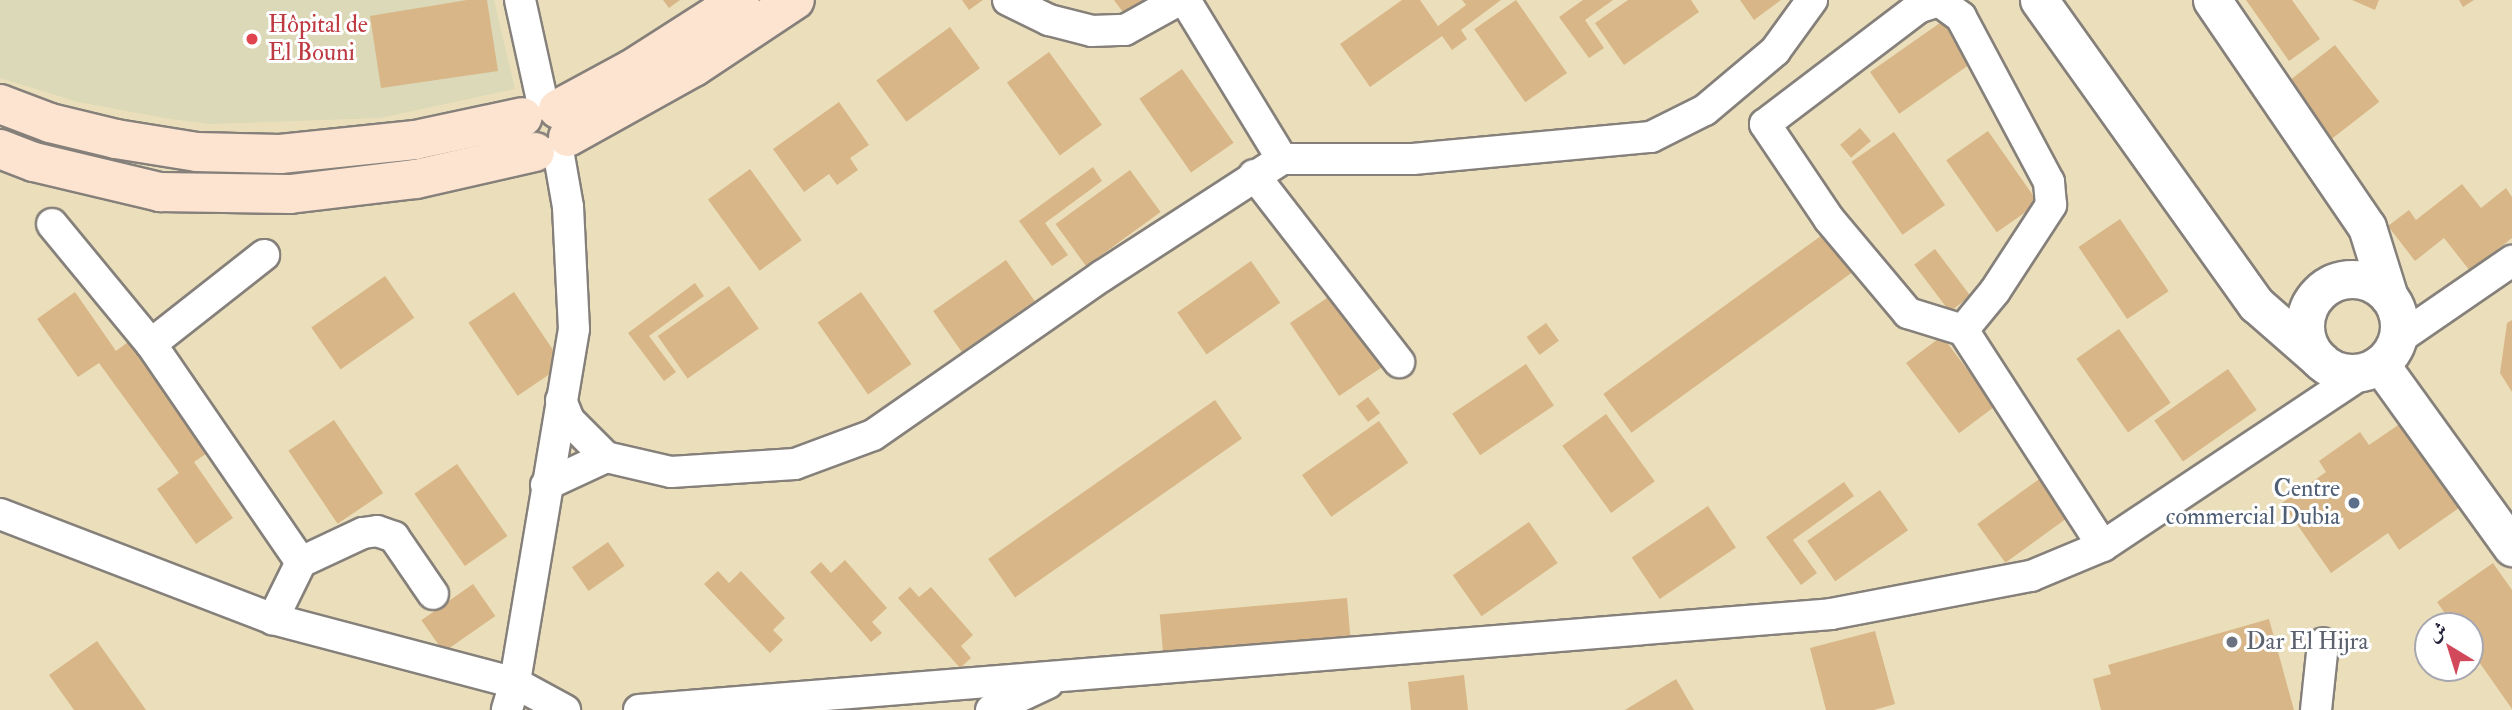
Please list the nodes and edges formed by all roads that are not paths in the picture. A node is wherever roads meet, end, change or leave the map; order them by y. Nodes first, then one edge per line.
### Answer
1 (520, 0) edge
2 (740, 0) edge
3 (795, 0) edge
4 (1007, 0) edge
5 (1178, 0) edge
6 (1185, 0) edge
7 (1812, 0) edge
8 (2039, 0) edge
9 (2212, 0) edge
10 (0, 104) edge
11 (548, 128) junction
12 (0, 149) edge
13 (1282, 159) junction
14 (1254, 175) junction
15 (52, 224) dead end
16 (264, 255) dead end
17 (2512, 261) edge
18 (2389, 297) junction
19 (1963, 331) junction
20 (152, 344) junction
21 (2384, 356) junction
22 (2320, 360) junction
23 (1399, 362) dead end
24 (561, 400) junction
25 (606, 457) junction
26 (546, 485) junction
27 (2512, 512) edge
28 (0, 514) edge
29 (2103, 546) junction
30 (2512, 547) edge
31 (301, 562) junction
32 (433, 594) dead end
33 (273, 619) junction
34 (2323, 643) dead end
35 (1066, 675) junction
36 (511, 696) edge
37 (565, 710) edge
38 (639, 710) edge
39 (991, 710) edge
40 (2316, 710) edge

1 - 11 street
2 - 11 main road
3 - 11 main road
4 - 5 street
6 - 13 street
7 - 13 street
8 - 22 street
9 - 18 street
10 - 11 main road
11 - 12 main road
11 - 24 street
13 - 14 street
14 - 23 street
14 - 25 street
15 - 20 street
16 - 20 street
17 - 21 street
18 - 21 street
18 - 22 street
19 - 19 street
19 - 29 street
20 - 31 street
21 - 22 street
21 - 27 street
21 - 29 street
21 - 30 street
24 - 25 street
24 - 26 street
25 - 26 street
26 - 36 street
28 - 33 street
29 - 35 street
31 - 32 street
31 - 33 street
33 - 36 street
34 - 40 street
35 - 38 street
35 - 39 street
36 - 37 street

